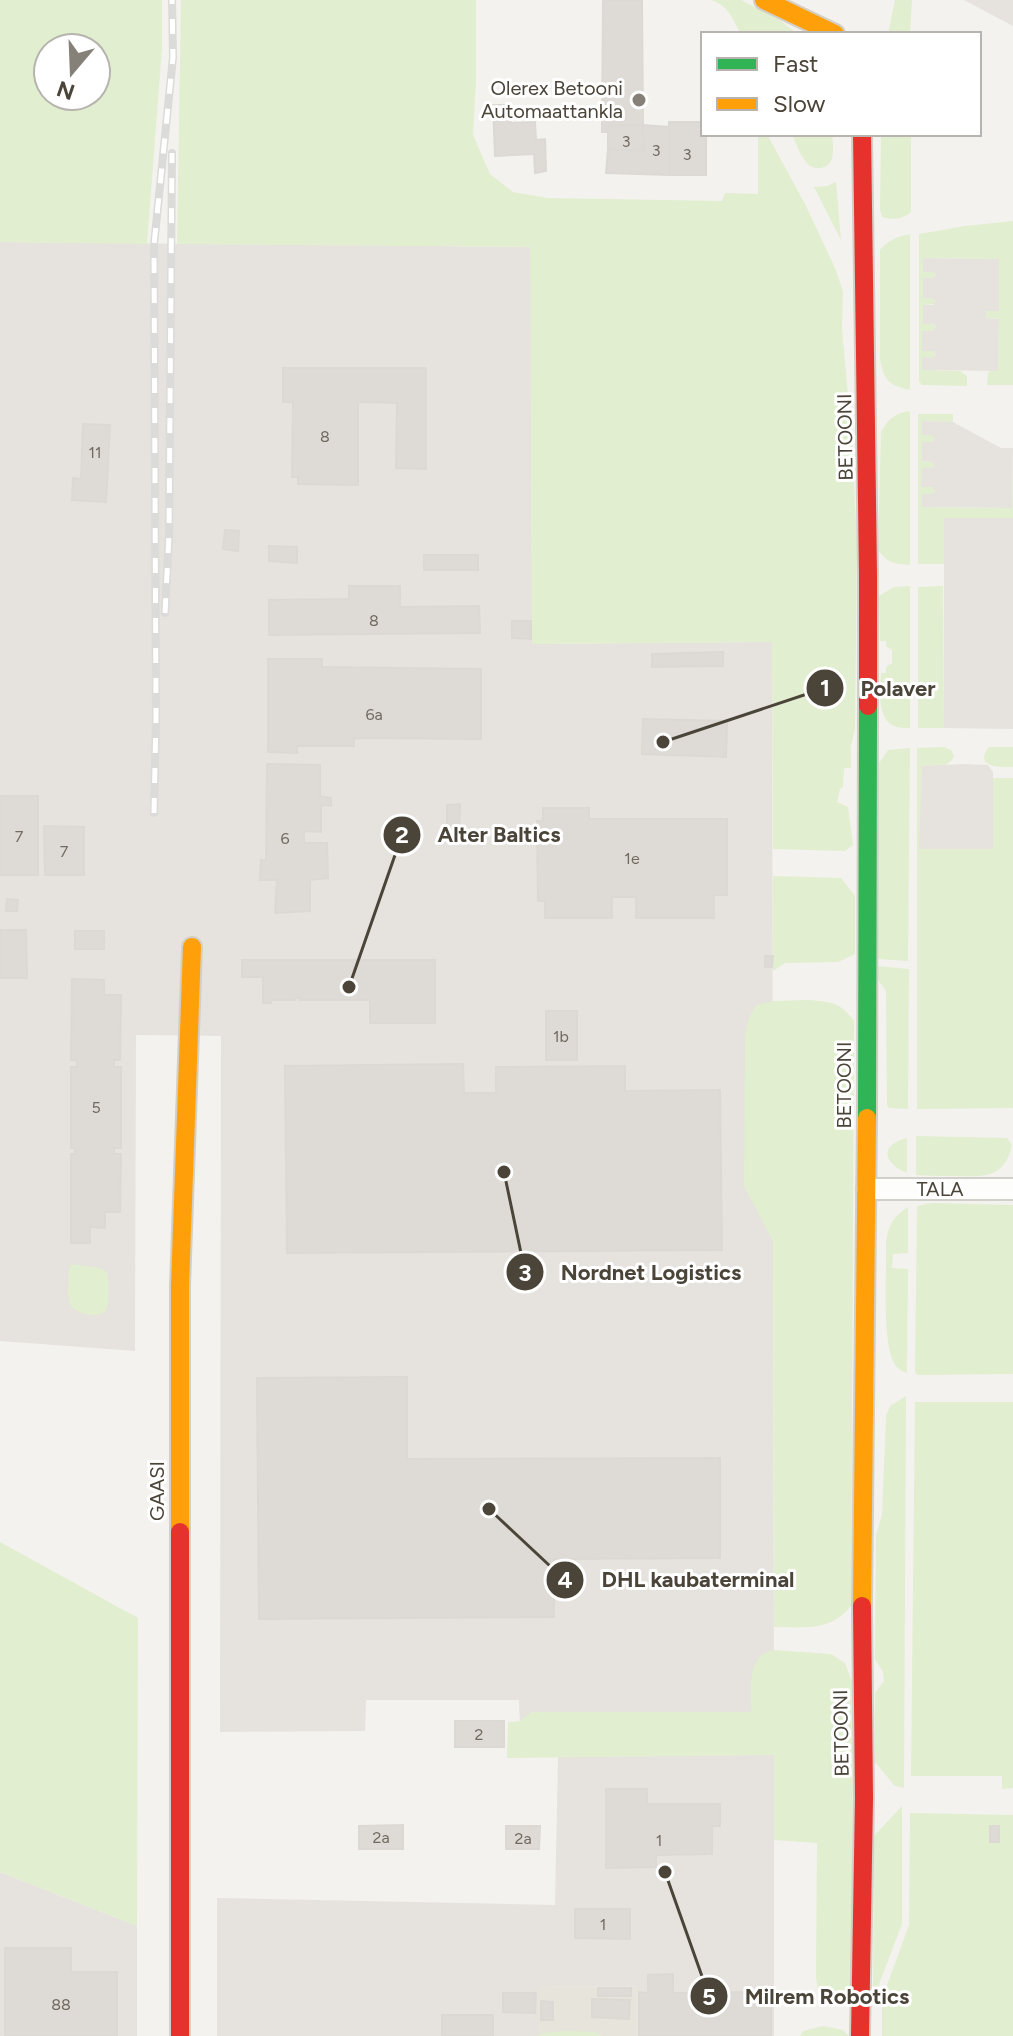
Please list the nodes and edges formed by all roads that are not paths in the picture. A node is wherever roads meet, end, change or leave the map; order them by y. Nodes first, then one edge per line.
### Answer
1 (764, 0) edge
2 (824, 11) dead end
3 (831, 32) edge
4 (840, 32) edge
5 (862, 136) edge
6 (192, 947) dead end
7 (867, 1189) junction
8 (1013, 1189) edge
9 (180, 2036) edge
10 (860, 2036) edge

1 - 3 street
2 - 4 street
5 - 7 street, BETOONI
6 - 9 street, GAASI
7 - 8 street, TALA
7 - 10 street, BETOONI

